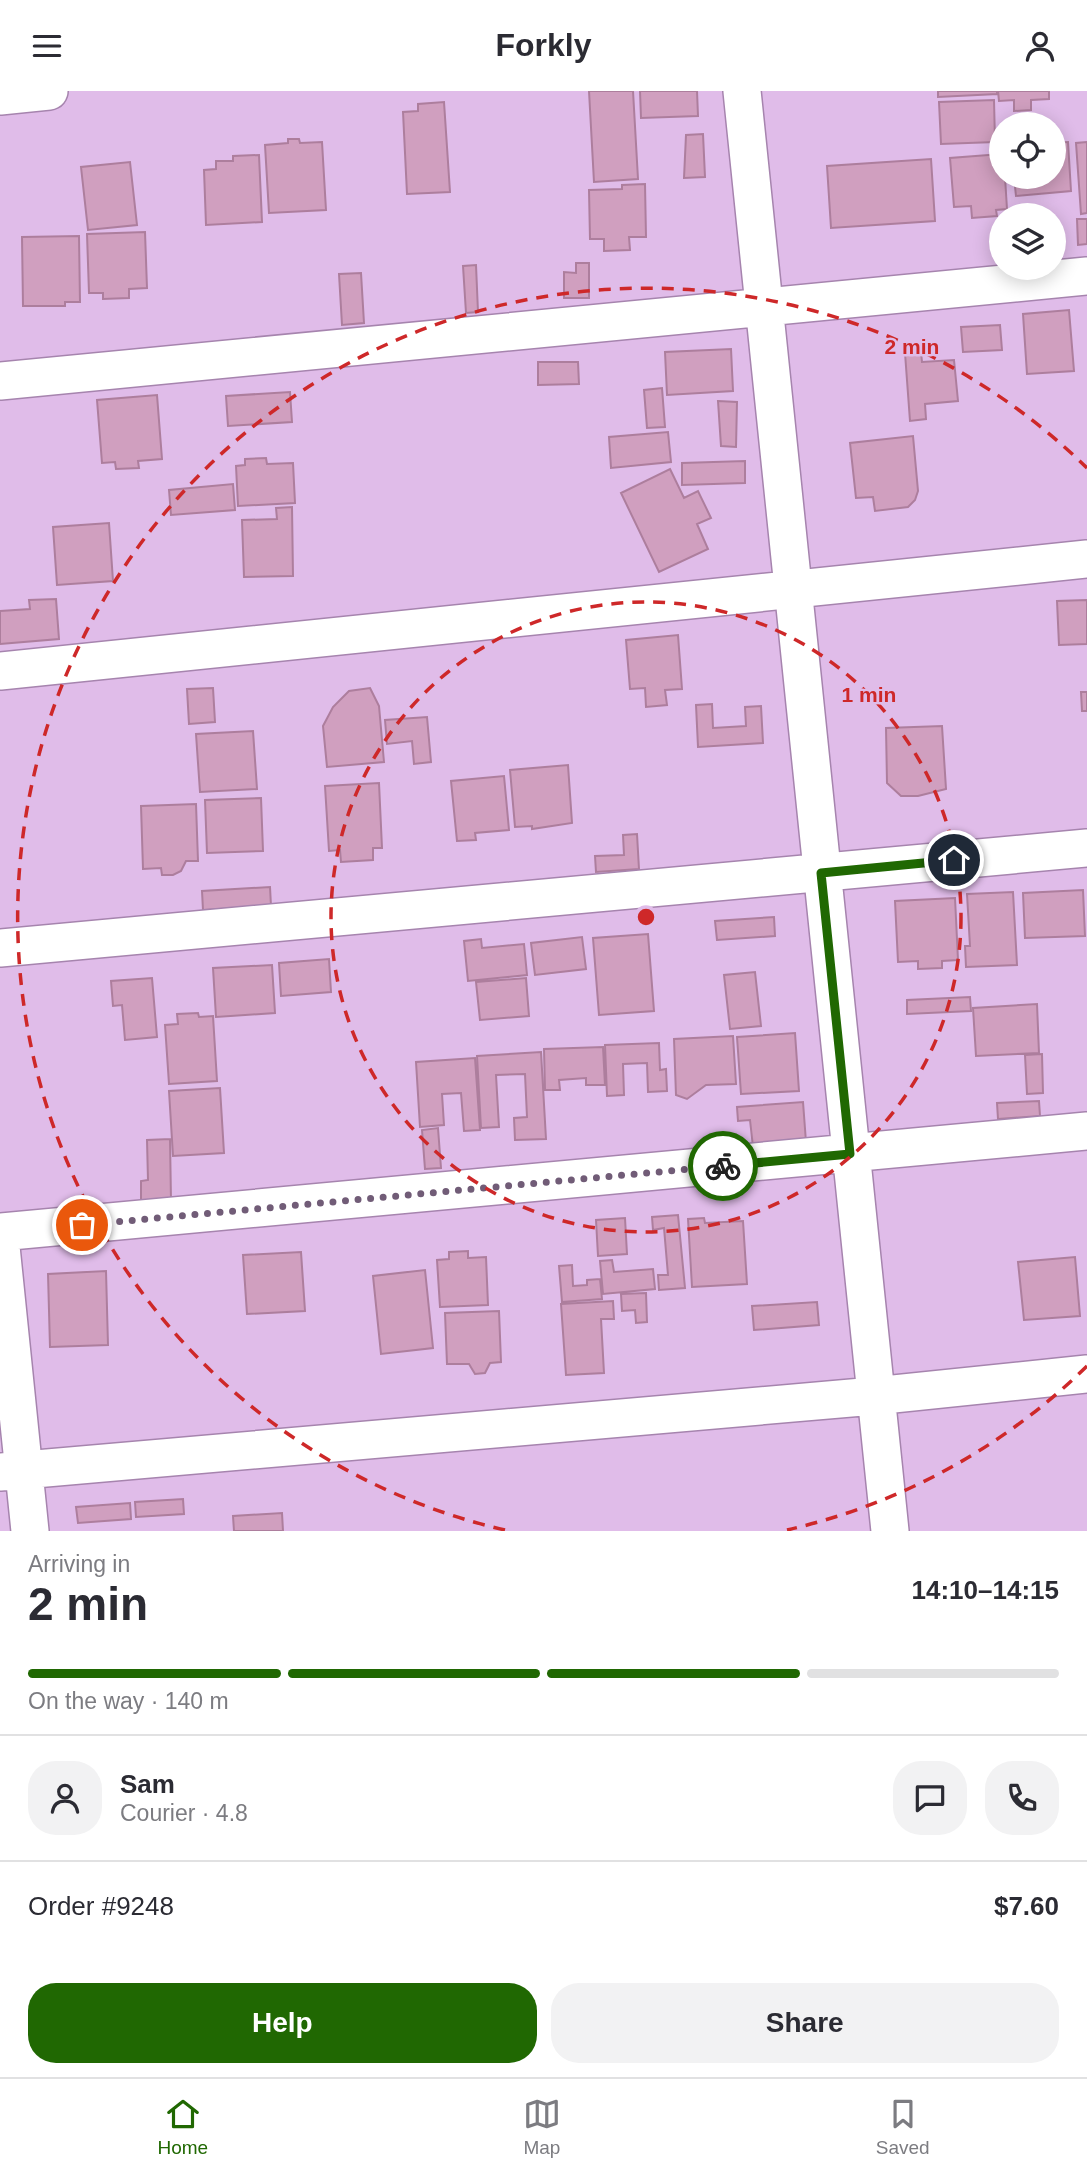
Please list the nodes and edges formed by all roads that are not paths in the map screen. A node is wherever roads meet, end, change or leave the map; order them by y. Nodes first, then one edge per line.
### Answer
1 (50, 91) edge
2 (742, 91) edge
3 (0, 96) edge
4 (1087, 275) edge
5 (764, 307) junction
6 (0, 381) edge
7 (1087, 559) edge
8 (793, 589) junction
9 (0, 671) edge
10 (1087, 848) edge
11 (821, 873) junction
12 (0, 948) edge
13 (1087, 1131) edge
14 (850, 1154) junction
15 (0, 1235) edge
16 (1087, 1374) edge
17 (874, 1396) junction
18 (12, 1471) edge
19 (30, 1531) edge
20 (890, 1531) edge

1 - 3 street
2 - 5 street
4 - 5 street
5 - 6 street
5 - 8 street
7 - 8 street
8 - 9 street
8 - 11 street
10 - 11 street
11 - 12 street
11 - 14 street
13 - 14 street
14 - 15 street
14 - 17 street
15 - 18 street
16 - 17 street
17 - 18 street
17 - 20 street
18 - 19 street

